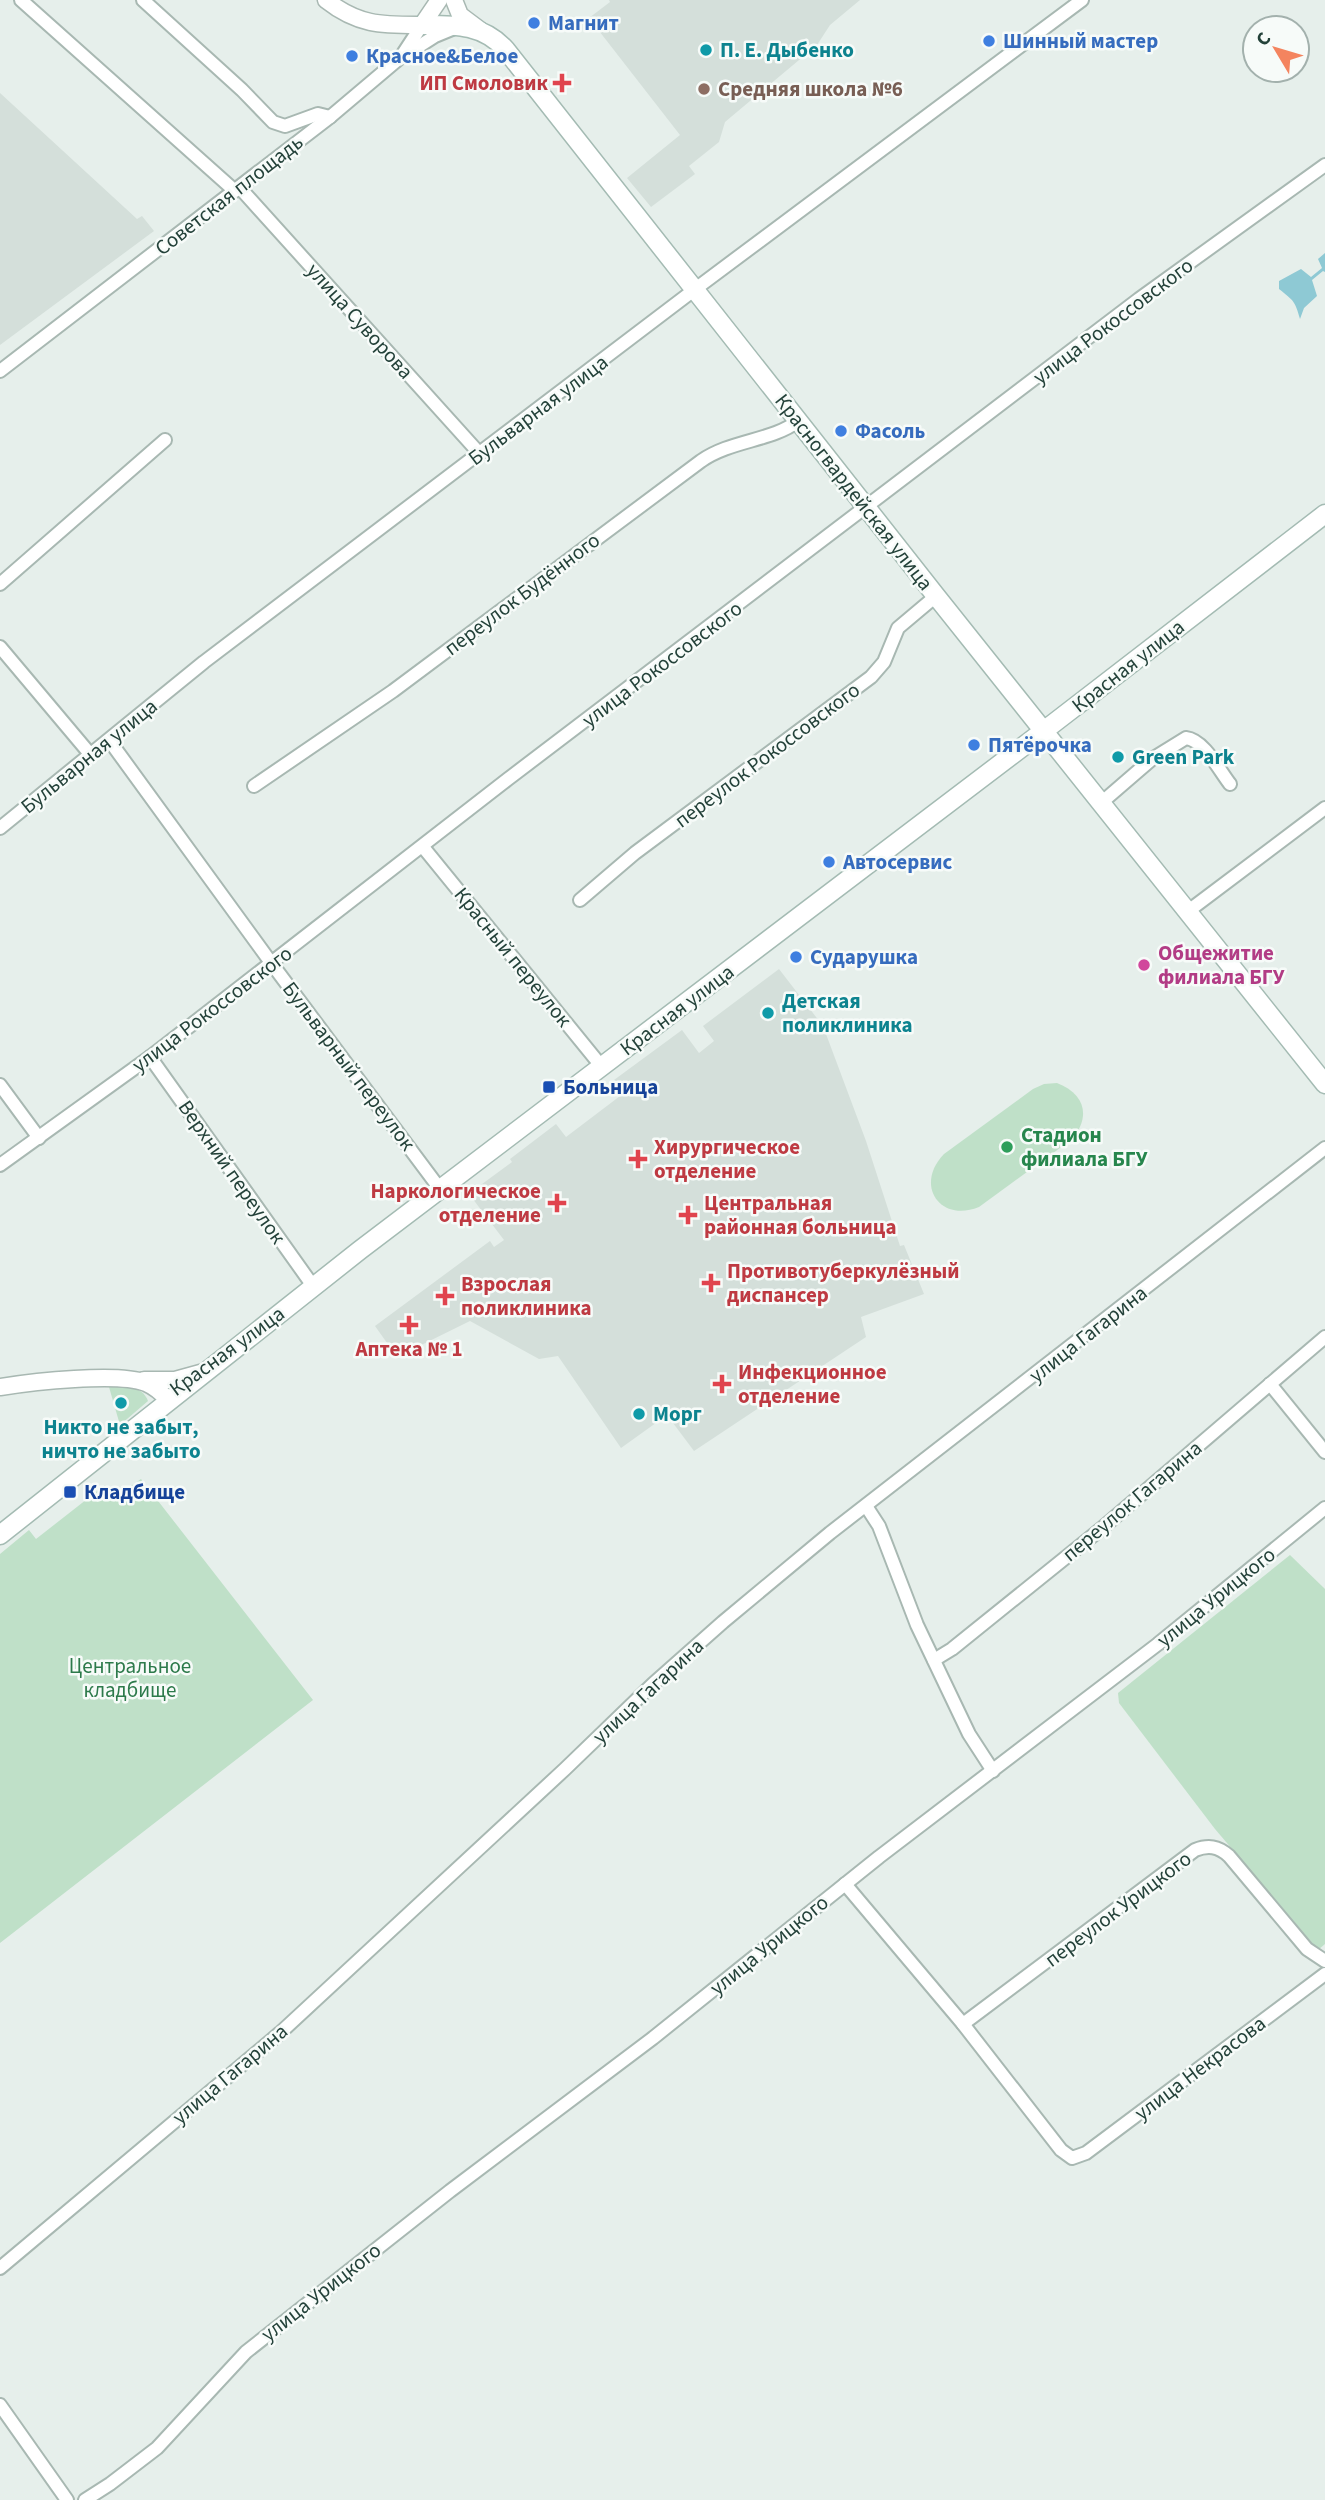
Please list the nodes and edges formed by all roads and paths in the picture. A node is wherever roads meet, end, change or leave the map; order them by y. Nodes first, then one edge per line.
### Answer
1 (21, 0) edge
2 (143, 0) edge
3 (327, 0) edge
4 (438, 0) edge
5 (454, 0) edge
6 (1082, 0) edge
7 (374, 24) junction
8 (422, 25) junction
9 (473, 28) junction
10 (397, 61) junction
11 (330, 117) junction
12 (1325, 165) edge
13 (237, 190) junction
14 (694, 290) junction
15 (0, 371) edge
16 (799, 421) junction
17 (165, 440) dead end
18 (480, 454) junction
19 (867, 508) junction
20 (1325, 514) edge
21 (0, 584) edge
22 (936, 596) junction
23 (0, 646) edge
24 (1044, 731) junction
25 (109, 740) junction
26 (90, 754) junction
27 (1230, 784) dead end
28 (254, 786) dead end
29 (1101, 803) junction
30 (1325, 808) edge
31 (0, 828) edge
32 (423, 847) junction
33 (580, 900) dead end
34 (1187, 912) junction
35 (272, 964) junction
36 (150, 1057) junction
37 (602, 1067) junction
38 (1325, 1084) edge
39 (0, 1085) edge
40 (39, 1138) junction
41 (1325, 1148) edge
42 (0, 1164) edge
43 (440, 1189) junction
44 (313, 1286) junction
45 (1325, 1337) edge
46 (204, 1372) junction
47 (127, 1380) junction
48 (1270, 1384) junction
49 (0, 1387) edge
50 (168, 1400) junction
51 (1325, 1452) edge
52 (866, 1506) junction
53 (1325, 1508) edge
54 (0, 1535) edge
55 (934, 1660) junction
56 (993, 1771) junction
57 (845, 1884) junction
58 (1325, 1961) edge
59 (1325, 1974) edge
60 (963, 2024) junction
61 (0, 2268) edge
62 (0, 2405) edge
63 (67, 2500) edge
64 (85, 2500) edge

1 - 13 street, улица Суворова
2 - 11 street
3 - 7 street
4 - 7 street
4 - 8 street, Советская площадь
5 - 9 street
6 - 14 street, Бульварная улица
7 - 8 street
7 - 10 street
8 - 9 main road
8 - 10 street, Советская площадь
9 - 10 street
9 - 14 main road, Красногвардейская улица
10 - 11 street, Советская площадь
11 - 13 street, Советская площадь
12 - 19 street, улица Рокоссовского
13 - 15 street, Советская площадь
13 - 18 street, улица Суворова
14 - 16 main road, Красногвардейская улица
14 - 18 street, Бульварная улица
16 - 19 main road, Красногвардейская улица
16 - 28 street, переулок Будённого
17 - 21 street
18 - 25 street, Бульварная улица
19 - 22 main road, Красногвардейская улица
19 - 32 street, улица Рокоссовского
20 - 24 main road, Красная улица
22 - 24 main road, Красногвардейская улица
22 - 33 street, переулок Рокоссовского
23 - 26 street
24 - 29 main road, Красногвардейская улица
24 - 37 main road, Красная улица
25 - 26 street, Бульварная улица
25 - 35 street, Бульварный переулок
26 - 31 street, Бульварная улица
27 - 29 street
29 - 34 main road, Красногвардейская улица
30 - 34 street
32 - 35 street, улица Рокоссовского
32 - 37 street, Красный переулок
34 - 38 main road, Красногвардейская улица
35 - 36 street, улица Рокоссовского
35 - 43 street, Бульварный переулок
36 - 40 street, улица Рокоссовского
36 - 44 street, Верхний переулок
37 - 43 main road, Красная улица
39 - 40 street
40 - 42 street, улица Рокоссовского
41 - 52 street, улица Гагарина
43 - 44 main road, Красная улица
44 - 46 main road, Красная улица
45 - 48 street, переулок Гагарина
46 - 47 street
46 - 50 main road, Красная улица
47 - 49 street, Красная улица
47 - 50 street, Красная улица
48 - 51 street
48 - 55 street, переулок Гагарина
50 - 54 main road
52 - 55 street
52 - 61 street, улица Гагарина
53 - 56 street, улица Урицкого
55 - 56 street
56 - 57 street, улица Урицкого
57 - 60 street
57 - 64 street, улица Урицкого
58 - 60 street, переулок Урицкого
59 - 60 street, улица Некрасова
62 - 63 street

